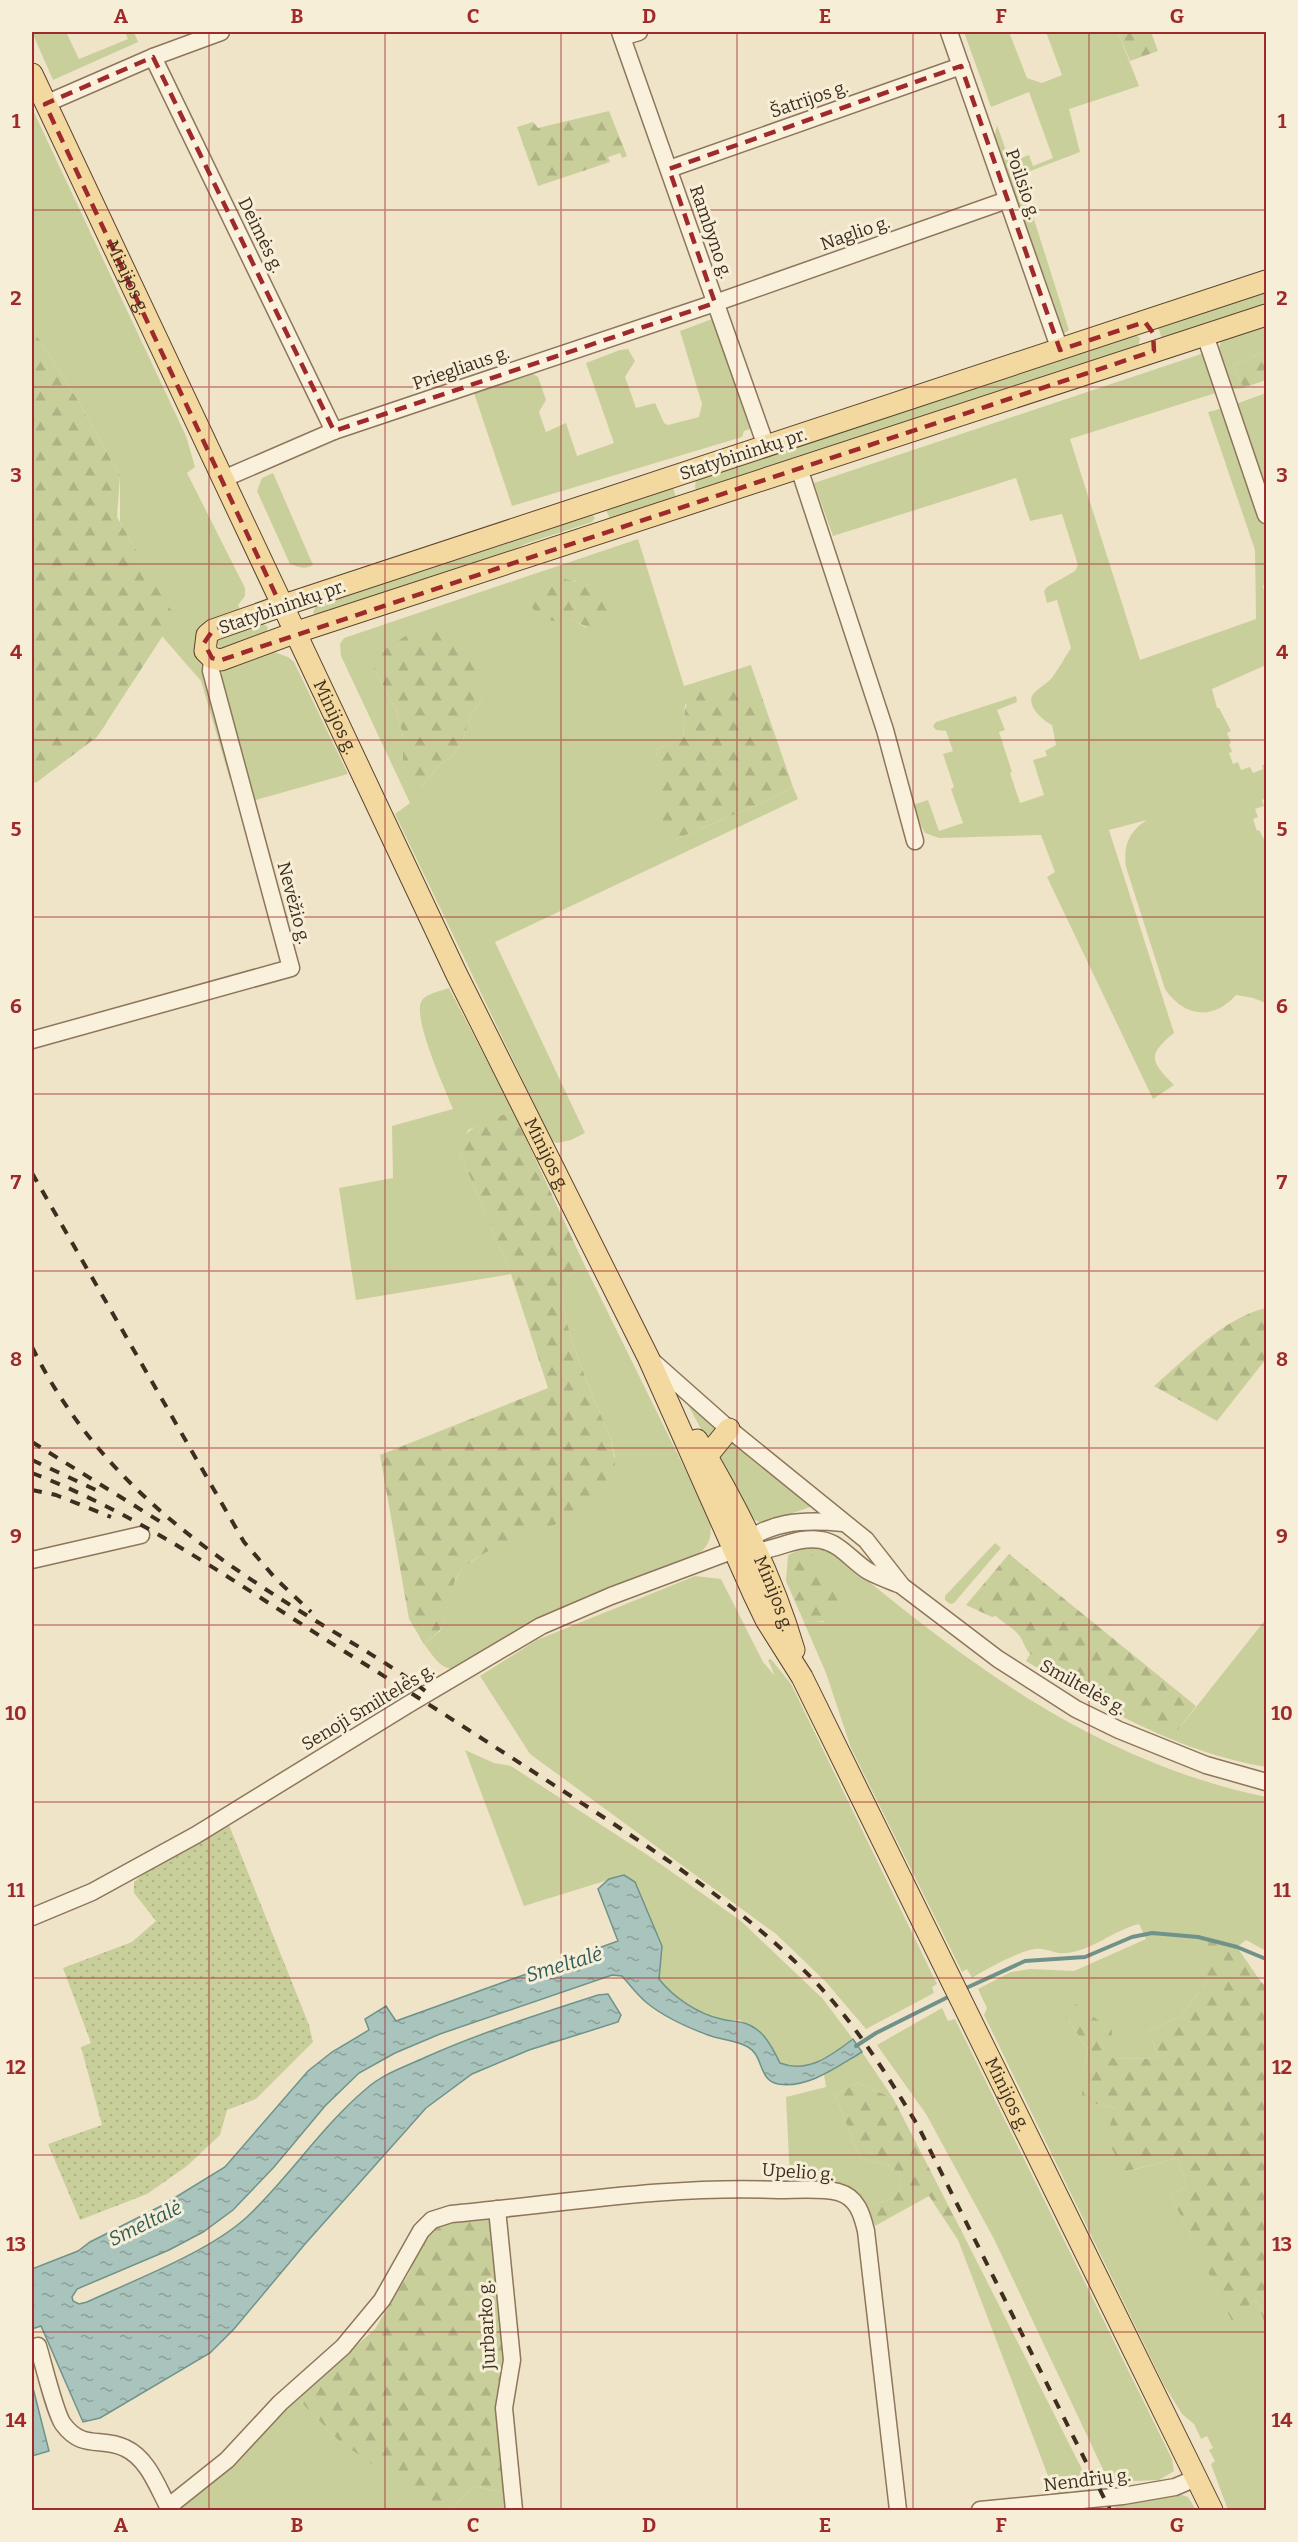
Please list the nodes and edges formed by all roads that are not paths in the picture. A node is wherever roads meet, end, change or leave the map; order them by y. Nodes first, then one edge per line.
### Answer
1 (221, 32) edge
2 (639, 32) edge
3 (949, 32) edge
4 (621, 34) edge
5 (153, 57) junction
6 (961, 66) junction
7 (32, 74) edge
8 (45, 104) junction
9 (669, 169) junction
10 (1007, 200) junction
11 (1266, 281) edge
12 (716, 303) junction
13 (1266, 315) edge
14 (1145, 322) junction
15 (1205, 335) junction
16 (1060, 350) junction
17 (1154, 351) junction
18 (334, 431) junction
19 (766, 446) junction
20 (798, 468) junction
21 (688, 472) junction
22 (223, 479) junction
23 (697, 502) junction
24 (593, 504) junction
25 (1266, 515) edge
26 (602, 534) junction
27 (281, 606) junction
28 (294, 633) junction
29 (212, 658) junction
30 (915, 841) dead end
31 (32, 1040) edge
32 (648, 1357) junction
33 (729, 1429) junction
34 (707, 1456) junction
35 (843, 1522) junction
36 (141, 1535) dead end
37 (747, 1546) junction
38 (32, 1560) edge
39 (902, 1586) junction
40 (1266, 1782) edge
41 (32, 1917) edge
42 (497, 2209) junction
43 (38, 2346) dead end
44 (1196, 2478) junction
45 (169, 2509) edge
46 (514, 2511) edge
47 (898, 2511) edge
48 (980, 2511) edge
49 (1212, 2511) edge

1 - 5 street
2 - 4 street
3 - 6 street, Poilsio g.
4 - 9 street, Rambyno g.
5 - 8 street
5 - 18 street, Deimės g.
6 - 9 street, Šatrijos g.
6 - 10 street, Poilsio g.
7 - 8 main road, Minijos g.
8 - 22 main road, Minijos g.
9 - 12 street, Rambyno g.
10 - 12 street, Naglio g.
10 - 16 street, Poilsio g.
11 - 14 main road, Statybininkų pr.
12 - 18 street, Priegliaus g.
12 - 19 street, Rambyno g.
13 - 15 main road, Statybininkų pr.
14 - 16 main road, Statybininkų pr.
14 - 17 main road
15 - 17 main road, Statybininkų pr.
15 - 25 street
16 - 19 main road, Statybininkų pr.
17 - 20 main road, Statybininkų pr.
18 - 22 street, Priegliaus g.
19 - 21 main road, Statybininkų pr.
20 - 23 main road, Statybininkų pr.
20 - 30 street
21 - 23 main road
21 - 24 main road, Statybininkų pr.
22 - 27 main road, Minijos g.
23 - 26 main road, Statybininkų pr.
24 - 26 main road
24 - 27 main road, Statybininkų pr.
26 - 28 main road, Statybininkų pr.
27 - 28 main road, Minijos g.
27 - 29 main road, Statybininkų pr.
28 - 29 main road, Statybininkų pr.
28 - 32 main road, Minijos g.
29 - 31 street, Nevėžio g.
32 - 33 street
32 - 34 main road, Minijos g.
32 - 37 main road, Minijos g.
33 - 34 main road
33 - 35 street
34 - 37 main road, Minijos g.
35 - 37 street
35 - 39 street
36 - 38 street
37 - 39 street
37 - 41 street, Senoji Smiltelės g.
37 - 44 main road, Minijos g.
39 - 40 street, Smiltelės g.
42 - 45 street, Upelio g.
42 - 46 street, Jurbarko g.
42 - 47 street, Upelio g.
43 - 45 street
44 - 48 street, Nendrių g.
44 - 49 main road, Minijos g.

